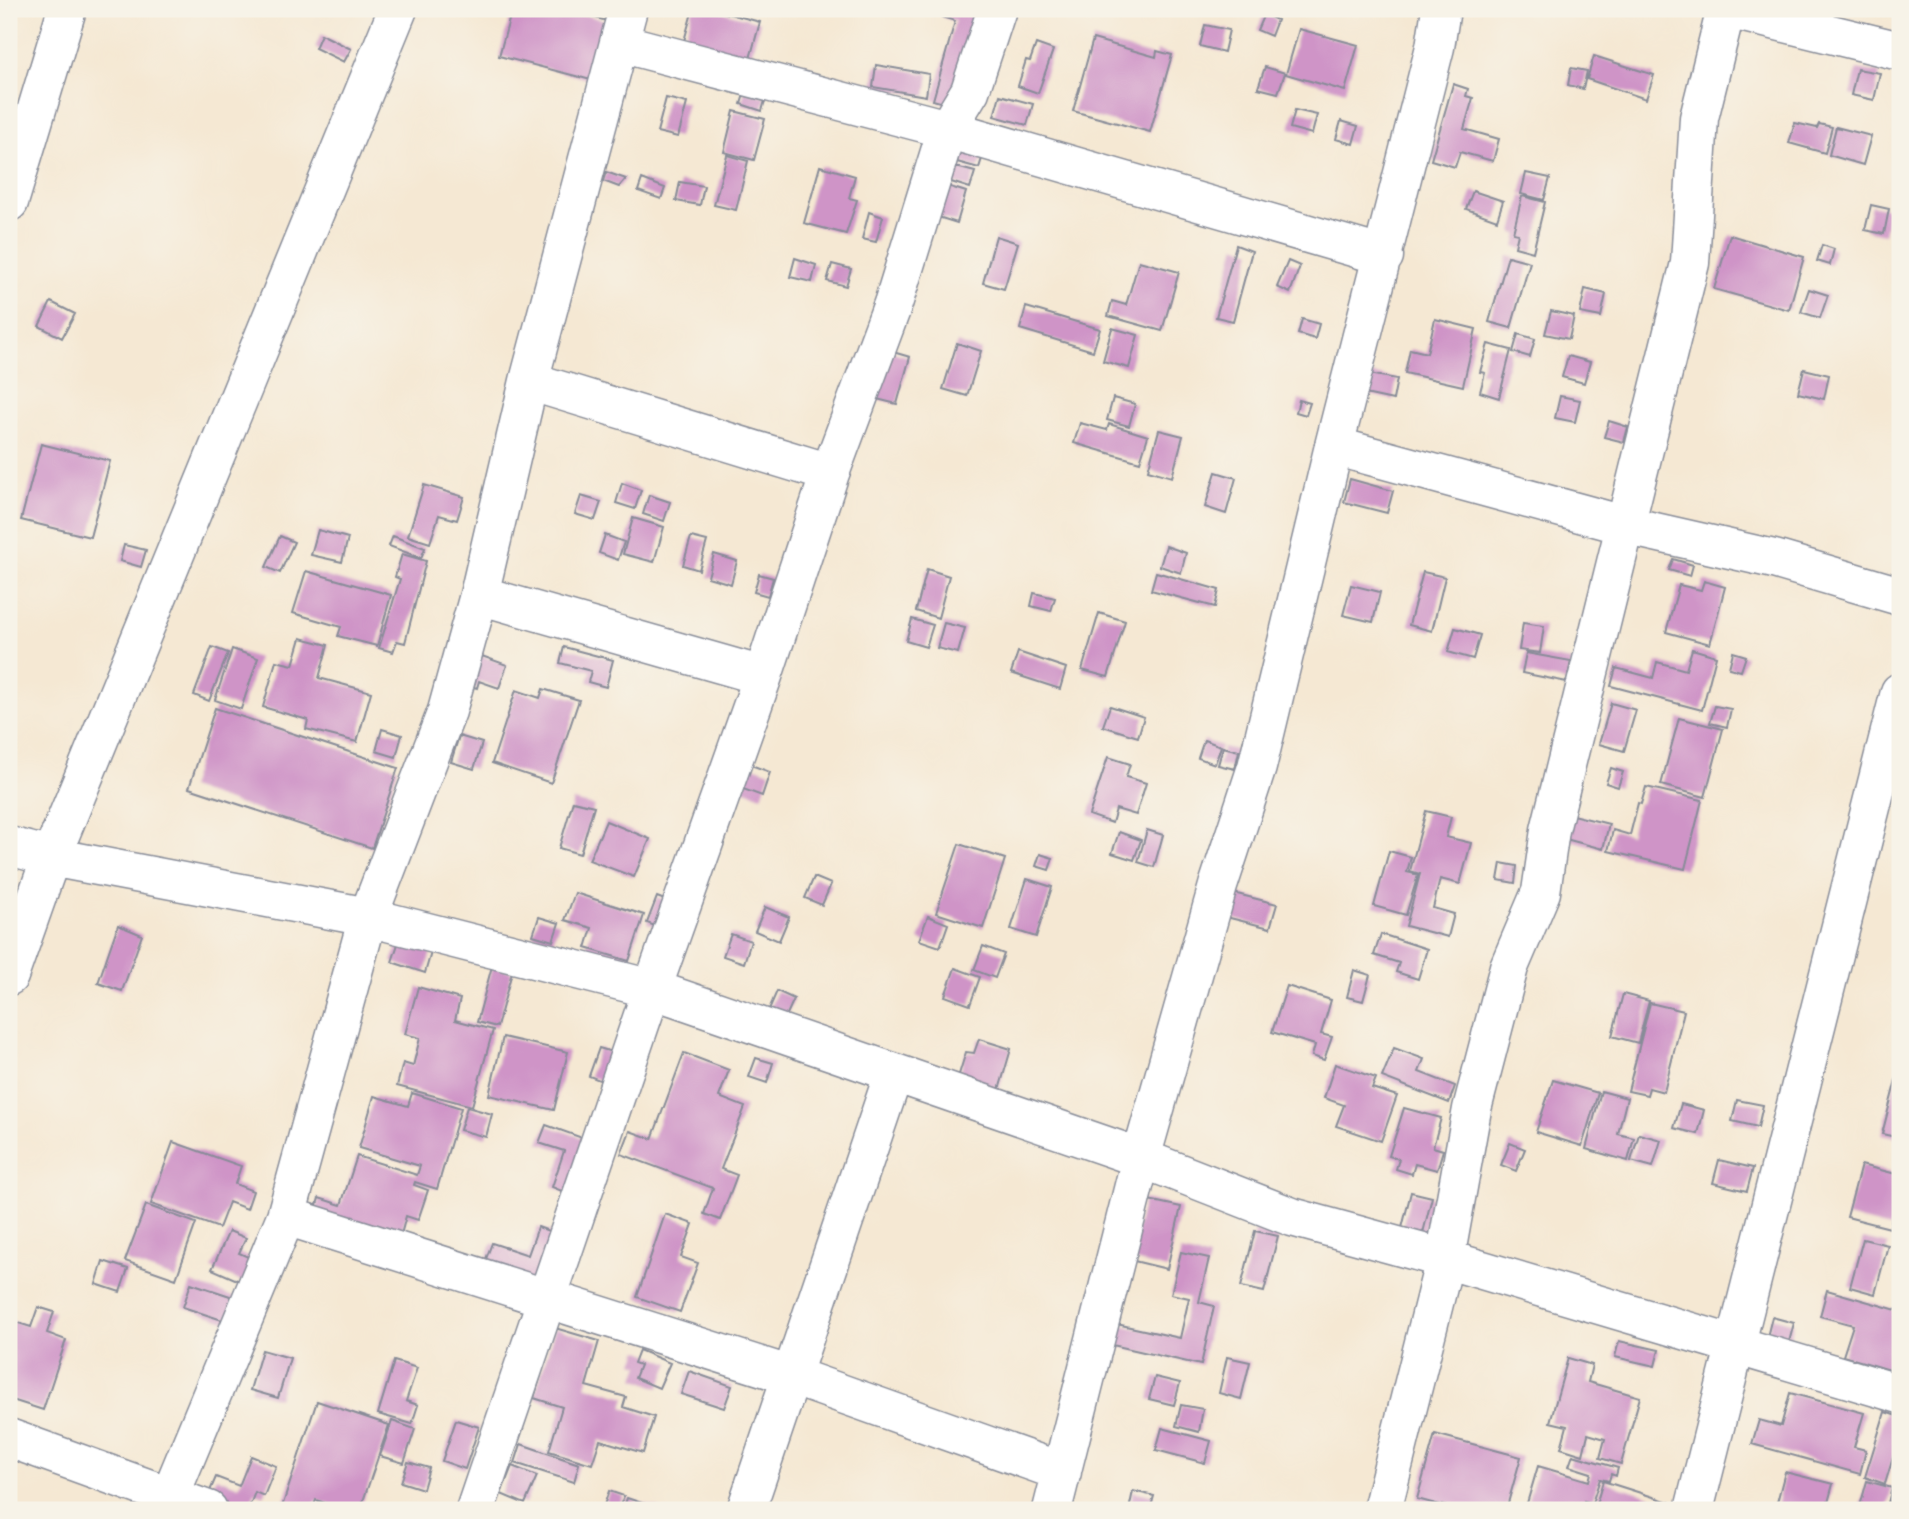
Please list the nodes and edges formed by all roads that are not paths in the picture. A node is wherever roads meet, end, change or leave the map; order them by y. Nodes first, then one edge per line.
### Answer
1 (67, 9) edge
2 (398, 9) edge
3 (997, 9) edge
4 (1441, 9) edge
5 (1727, 9) edge
6 (624, 26) edge
7 (1900, 51) edge
8 (947, 129) junction
9 (9, 202) edge
10 (1384, 256) junction
11 (529, 381) junction
12 (1334, 446) junction
13 (830, 473) junction
14 (1624, 525) junction
15 (479, 595) junction
16 (1900, 596) edge
17 (763, 676) junction
18 (1900, 692) edge
19 (9, 846) edge
20 (51, 857) junction
21 (368, 917) junction
22 (9, 976) edge
23 (652, 989) junction
24 (894, 1073) junction
25 (1141, 1158) junction
26 (286, 1216) junction
27 (1445, 1259) junction
28 (547, 1297) junction
29 (1737, 1346) junction
30 (792, 1376) junction
31 (1900, 1394) edge
32 (9, 1438) edge
33 (1062, 1472) junction
34 (166, 1503) edge
35 (208, 1510) edge
36 (475, 1510) edge
37 (746, 1510) edge
38 (1052, 1510) edge
39 (1382, 1510) edge
40 (1694, 1510) edge

1 - 9 street
2 - 20 street
3 - 8 street
4 - 10 street
5 - 7 street
5 - 14 street
6 - 8 street
6 - 11 street
8 - 10 street
8 - 13 street
10 - 12 street
11 - 13 street
11 - 15 street
12 - 14 street
12 - 25 street
13 - 17 street
14 - 16 street
14 - 27 street
15 - 17 street
15 - 21 street
17 - 23 street
18 - 29 street
19 - 20 street
20 - 21 street
20 - 22 street
21 - 23 street
21 - 26 street
23 - 24 street
23 - 28 street
24 - 25 street
24 - 30 street
25 - 27 street
25 - 33 street
26 - 28 street
26 - 34 street
27 - 29 street
27 - 39 street
28 - 30 street
28 - 36 street
29 - 31 street
29 - 40 street
30 - 33 street
30 - 37 street
32 - 34 street
33 - 38 street
34 - 35 street

